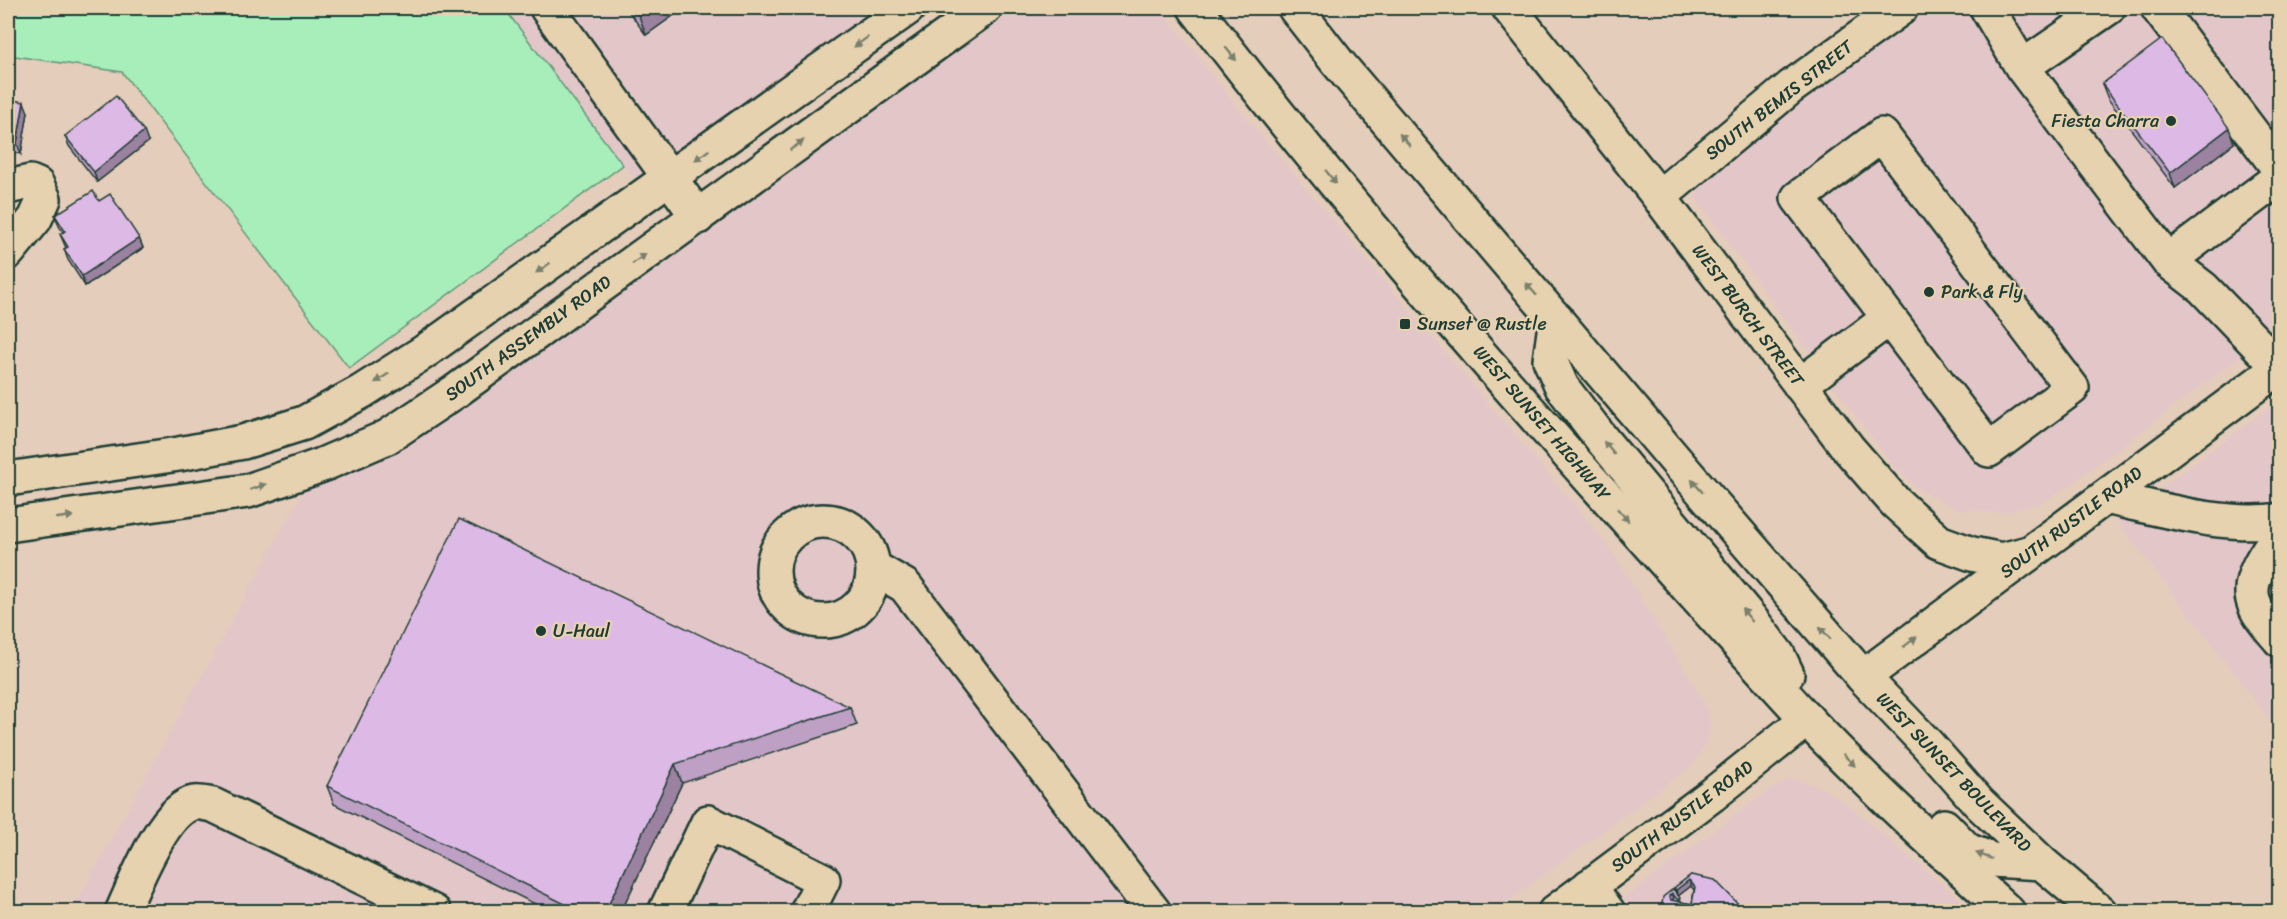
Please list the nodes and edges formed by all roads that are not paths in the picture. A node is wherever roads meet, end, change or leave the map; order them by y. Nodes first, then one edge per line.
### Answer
1 (547, 8) edge
2 (908, 8) edge
3 (985, 8) edge
4 (1195, 8) edge
5 (1295, 8) edge
6 (1509, 8) edge
7 (1901, 8) edge
8 (1987, 8) edge
9 (2108, 8) edge
10 (2158, 8) edge
11 (2022, 67) junction
12 (2280, 170) edge
13 (672, 177) junction
14 (2280, 177) edge
15 (8, 187) edge
16 (1659, 197) junction
17 (698, 217) junction
18 (8, 252) edge
19 (2168, 261) junction
20 (1556, 318) junction
21 (1888, 319) junction
22 (2279, 367) edge
23 (1800, 385) junction
24 (8, 479) edge
25 (2105, 497) junction
26 (2280, 520) edge
27 (8, 525) edge
28 (2280, 535) edge
29 (2028, 554) junction
30 (873, 568) dead end
31 (2280, 640) edge
32 (1863, 677) junction
33 (1807, 719) junction
34 (2042, 863) junction
35 (1589, 886) junction
36 (122, 912) edge
37 (434, 912) edge
38 (665, 912) edge
39 (807, 912) edge
40 (1154, 912) edge
41 (1555, 912) edge
42 (1608, 912) edge
43 (2008, 912) edge
44 (2100, 912) edge

1 - 13 street
2 -> 13 street
17 -> 3 street, SOUTH ASSEMBLY ROAD
4 -> 33 street, WEST SUNSET HIGHWAY
20 -> 5 street
6 - 16 street, WEST BURCH STREET
7 - 16 street, SOUTH BEMIS STREET
8 - 11 street
9 - 11 street
10 - 12 street
11 - 19 street
13 - 17 street
13 -> 24 street
14 - 19 street
15 - 18 street
16 - 23 street, WEST BURCH STREET
27 -> 17 street, SOUTH ASSEMBLY ROAD
19 - 22 street
32 -> 20 street
33 -> 20 street
21 - 21 street
21 - 23 street
22 - 25 street, SOUTH RUSTLE ROAD
23 - 29 street, WEST BURCH STREET
25 - 26 street
25 - 29 street, SOUTH RUSTLE ROAD
28 - 31 street
32 -> 29 street, SOUTH RUSTLE ROAD
30 - 40 street
32 - 34 street, WEST SUNSET BOULEVARD
34 -> 33 street
33 - 35 street, SOUTH RUSTLE ROAD
33 -> 43 street
34 - 44 street, WEST SUNSET BOULEVARD
35 - 41 street, SOUTH RUSTLE ROAD
35 - 42 street
36 - 37 street
38 - 39 street

